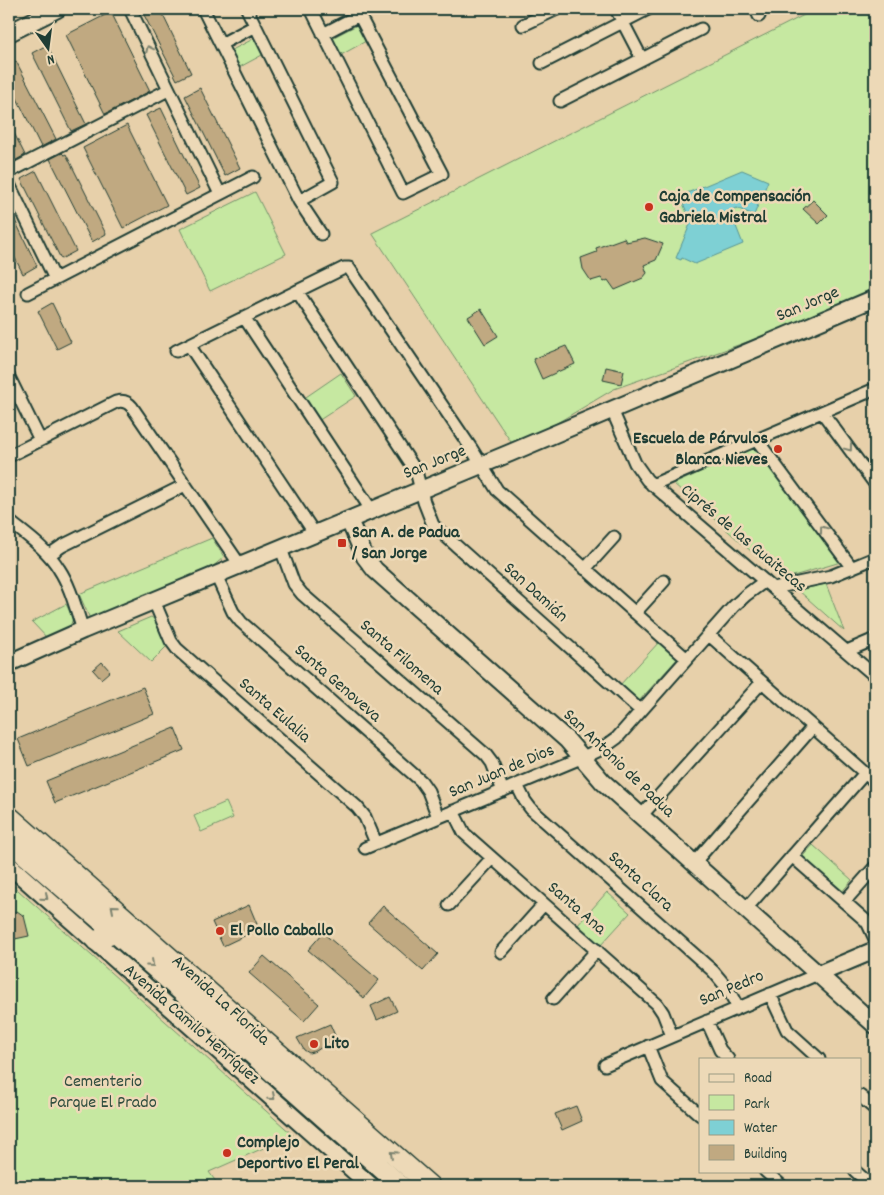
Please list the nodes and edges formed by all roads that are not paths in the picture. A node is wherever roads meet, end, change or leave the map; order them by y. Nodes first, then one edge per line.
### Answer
1 (57, 9) edge
2 (130, 9) edge
3 (203, 9) edge
4 (247, 9) edge
5 (310, 9) edge
6 (557, 9) edge
7 (616, 9) edge
8 (648, 9) edge
9 (357, 12) edge
10 (623, 22) junction
11 (523, 25) dead end
12 (255, 26) junction
13 (700, 29) dead end
14 (9, 33) edge
15 (323, 34) junction
16 (221, 44) junction
17 (642, 59) junction
18 (542, 63) dead end
19 (168, 90) junction
20 (560, 101) dead end
21 (9, 172) edge
22 (253, 177) dead end
23 (9, 184) edge
24 (220, 194) junction
25 (299, 201) junction
26 (321, 234) dead end
27 (55, 279) junction
28 (297, 291) junction
29 (28, 293) dead end
30 (875, 298) edge
31 (244, 317) junction
32 (189, 344) junction
33 (176, 351) dead end
34 (9, 377) edge
35 (875, 389) edge
36 (612, 410) junction
37 (822, 412) junction
38 (40, 440) junction
39 (757, 440) junction
40 (9, 456) edge
41 (482, 465) junction
42 (875, 484) edge
43 (185, 485) junction
44 (652, 485) junction
45 (421, 490) junction
46 (372, 511) junction
47 (350, 520) junction
48 (9, 521) edge
49 (315, 534) junction
50 (614, 537) dead end
51 (280, 548) junction
52 (48, 555) junction
53 (875, 558) edge
54 (240, 565) junction
55 (852, 568) junction
56 (585, 569) junction
57 (216, 575) junction
58 (664, 580) dead end
59 (770, 585) junction
60 (154, 601) junction
61 (636, 613) junction
62 (83, 630) junction
63 (709, 635) junction
64 (875, 639) edge
65 (847, 651) junction
66 (687, 659) junction
67 (9, 663) edge
68 (875, 676) edge
69 (762, 682) junction
70 (641, 711) junction
71 (813, 727) junction
72 (582, 758) junction
73 (865, 773) junction
74 (875, 782) edge
75 (517, 785) junction
76 (503, 791) junction
77 (453, 811) junction
78 (9, 816) edge
79 (641, 816) junction
80 (438, 817) junction
81 (9, 841) edge
82 (376, 843) junction
83 (365, 848) dead end
84 (792, 856) junction
85 (492, 858) junction
86 (694, 863) junction
87 (9, 865) edge
88 (875, 867) edge
89 (844, 902) junction
90 (544, 904) junction
91 (449, 905) dead end
92 (745, 910) junction
93 (113, 931) junction
94 (145, 934) junction
95 (875, 939) edge
96 (96, 941) junction
97 (597, 950) junction
98 (875, 950) edge
99 (501, 952) dead end
100 (818, 974) junction
101 (770, 994) junction
102 (553, 998) dead end
103 (738, 1008) junction
104 (707, 1021) junction
105 (875, 1025) edge
106 (672, 1036) junction
107 (648, 1046) junction
108 (727, 1058) edge
109 (818, 1058) edge
110 (604, 1065) dead end
111 (862, 1098) edge
112 (875, 1109) edge
113 (699, 1114) edge
114 (766, 1172) edge
115 (856, 1172) edge
116 (371, 1186) edge
117 (401, 1186) edge
118 (430, 1186) edge
119 (782, 1186) edge
120 (872, 1186) edge

1 - 14 street
19 -> 2 street
3 - 16 street
4 - 12 street
5 - 15 street
6 - 11 street
7 - 10 street
8 - 10 street
9 - 15 street
9 - 15 street
10 - 17 street
10 - 18 street
12 - 16 street
12 - 25 street
13 - 17 street
16 - 25 street
17 - 20 street
19 - 21 street
19 - 24 street
22 - 24 street
23 - 27 street
24 - 27 street
25 - 26 street
27 - 29 street
28 - 31 street
28 - 41 street
28 - 45 street, San Damián
30 - 36 street, San Jorge
31 - 32 street
31 - 46 street
32 - 33 street
32 - 49 street
34 - 38 street
35 - 37 street
36 - 41 street, San Jorge
36 - 44 street, Ciprés de las Guaitecas
37 - 39 street
37 -> 42 street
38 - 40 street
38 - 43 street
39 - 44 street
55 -> 39 street
41 - 45 street, San Jorge
41 - 56 street
43 - 52 street
43 - 54 street
44 - 59 street, Ciprés de las Guaitecas
45 - 46 street, San Jorge
45 - 70 street, San Damián
46 - 47 street, San Jorge
47 - 49 street, San Jorge
47 - 72 street, San Antonio de Padua
48 - 52 street
49 - 51 street, San Jorge
50 - 56 street
51 - 54 street, San Jorge
51 - 76 street, Santa Filomena
52 - 62 street
53 - 55 street, San Juan de Dios
54 - 57 street, San Jorge
55 - 59 street, San Juan de Dios
56 - 61 street
57 - 60 street, San Jorge
57 - 80 street, Santa Genoveva
58 - 61 street
59 - 63 street, San Juan de Dios
59 - 65 street, Ciprés de las Guaitecas
60 - 62 street, San Jorge
60 - 82 street, Santa Eulalia
61 - 66 street
62 - 67 street, San Jorge
63 - 66 street, San Juan de Dios
63 - 69 street
64 - 65 street
65 - 68 street, Ciprés de las Guaitecas
66 - 70 street, San Juan de Dios
69 - 71 street
69 - 79 street
70 - 72 street, San Juan de Dios
71 - 73 street
71 - 86 street
72 - 75 street, San Juan de Dios
72 - 79 street, San Antonio de Padua
73 - 74 street
73 - 84 street
75 - 76 street, San Juan de Dios
75 - 103 street, Santa Clara
76 - 77 street, San Juan de Dios
77 - 80 street, San Juan de Dios
77 - 85 street, Santa Ana
94 -> 78 main road, Avenida La Florida
79 - 86 street, San Antonio de Padua
80 - 82 street, San Juan de Dios
81 - 93 main road, Avenida Camilo Henríquez
82 - 83 street, San Juan de Dios
84 - 89 street
84 - 92 street
85 - 90 street, Santa Ana
85 - 91 street
86 - 92 street, San Antonio de Padua
87 -> 96 street, Avenida Camilo Henríquez
88 - 89 street
89 - 95 street
90 - 97 street, Santa Ana
90 - 99 street
92 - 100 street, San Antonio de Padua
93 - 94 main road
93 - 96 main road
93 -> 117 main road, Avenida Camilo Henríquez
118 -> 94 main road, Avenida La Florida
96 -> 116 street, Avenida Camilo Henríquez
97 - 102 street
97 - 106 street, Santa Ana
98 - 100 street, San Pedro
100 - 101 street, San Pedro
100 - 105 street, San Antonio de Padua
101 - 103 street, San Pedro
101 - 109 street
103 - 104 street, San Pedro
104 - 106 street, San Pedro
104 - 108 street
106 - 107 street, San Pedro
107 - 110 street, San Pedro
107 - 113 street
111 - 112 street
114 - 119 street
115 - 120 street

